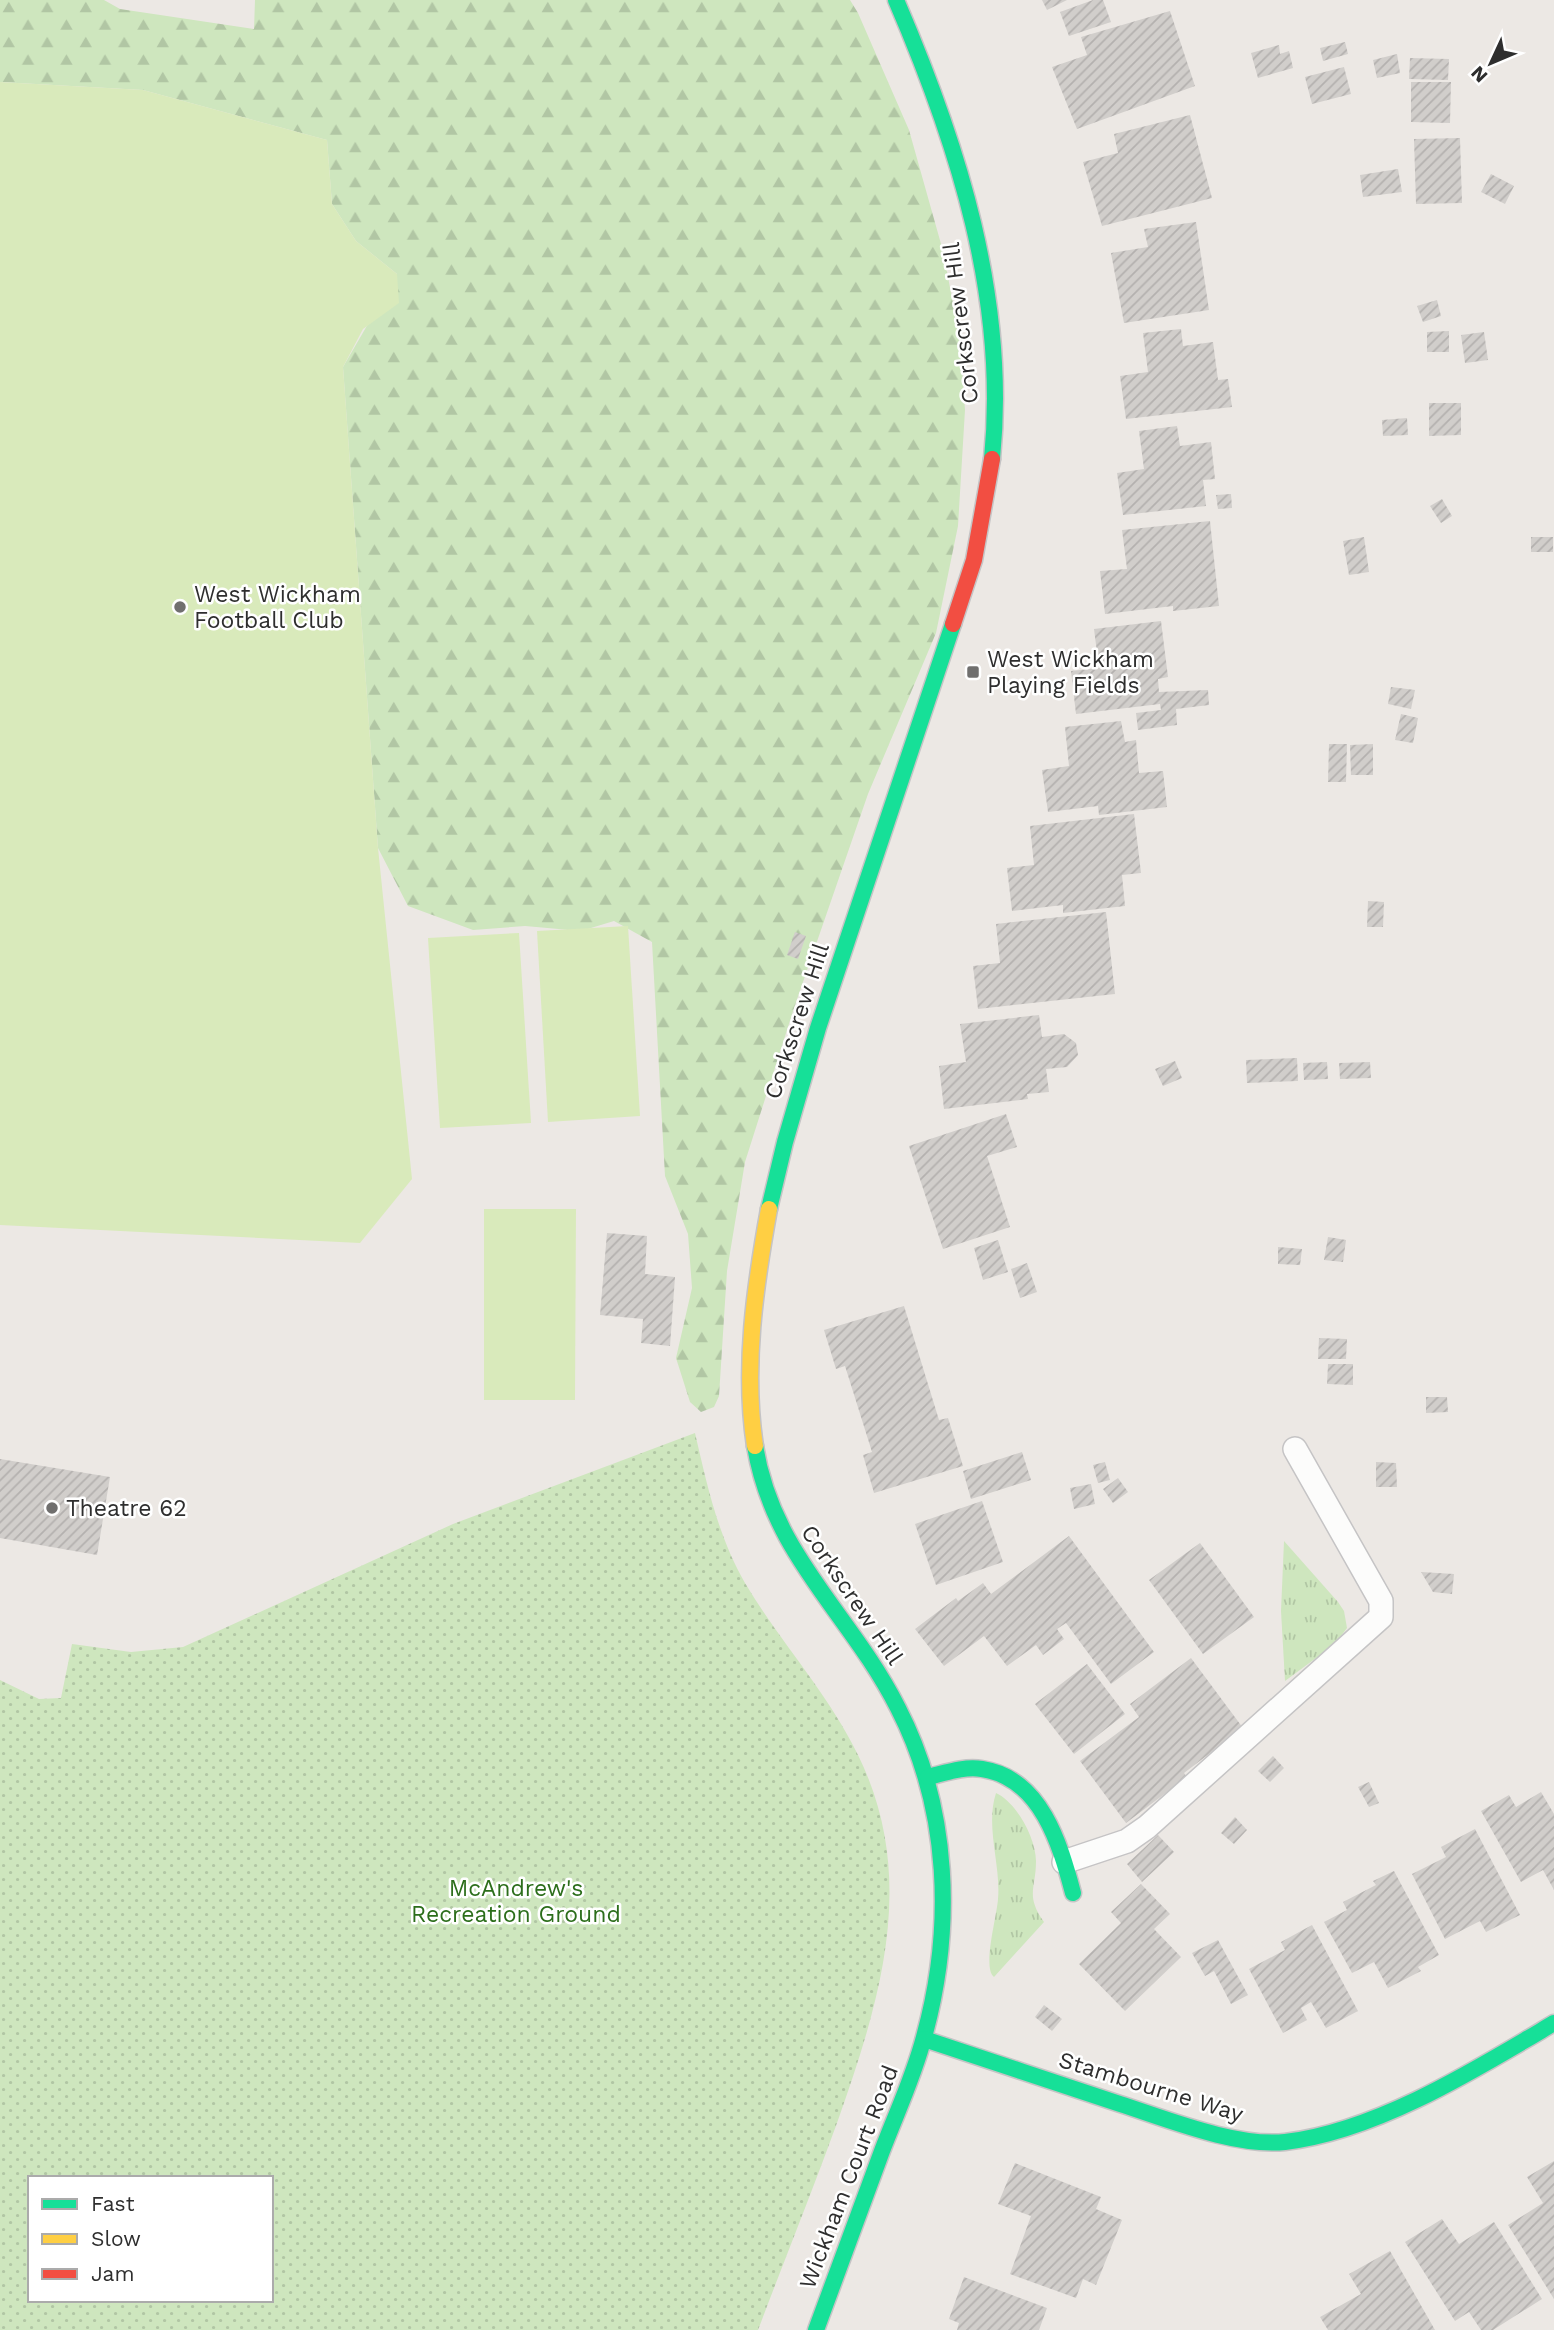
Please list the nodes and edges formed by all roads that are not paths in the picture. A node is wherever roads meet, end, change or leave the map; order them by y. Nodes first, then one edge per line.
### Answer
1 (896, 0) edge
2 (1295, 1449) dead end
3 (928, 1777) junction
4 (1064, 1863) junction
5 (1073, 1892) dead end
6 (1554, 2022) edge
7 (924, 2039) junction
8 (816, 2330) edge

1 - 3 street, Corkscrew Hill
2 - 4 lane
3 - 4 street
3 - 7 street, Corkscrew Hill
4 - 5 street
6 - 7 street, Stambourne Way
7 - 8 street, Wickham Court Road

